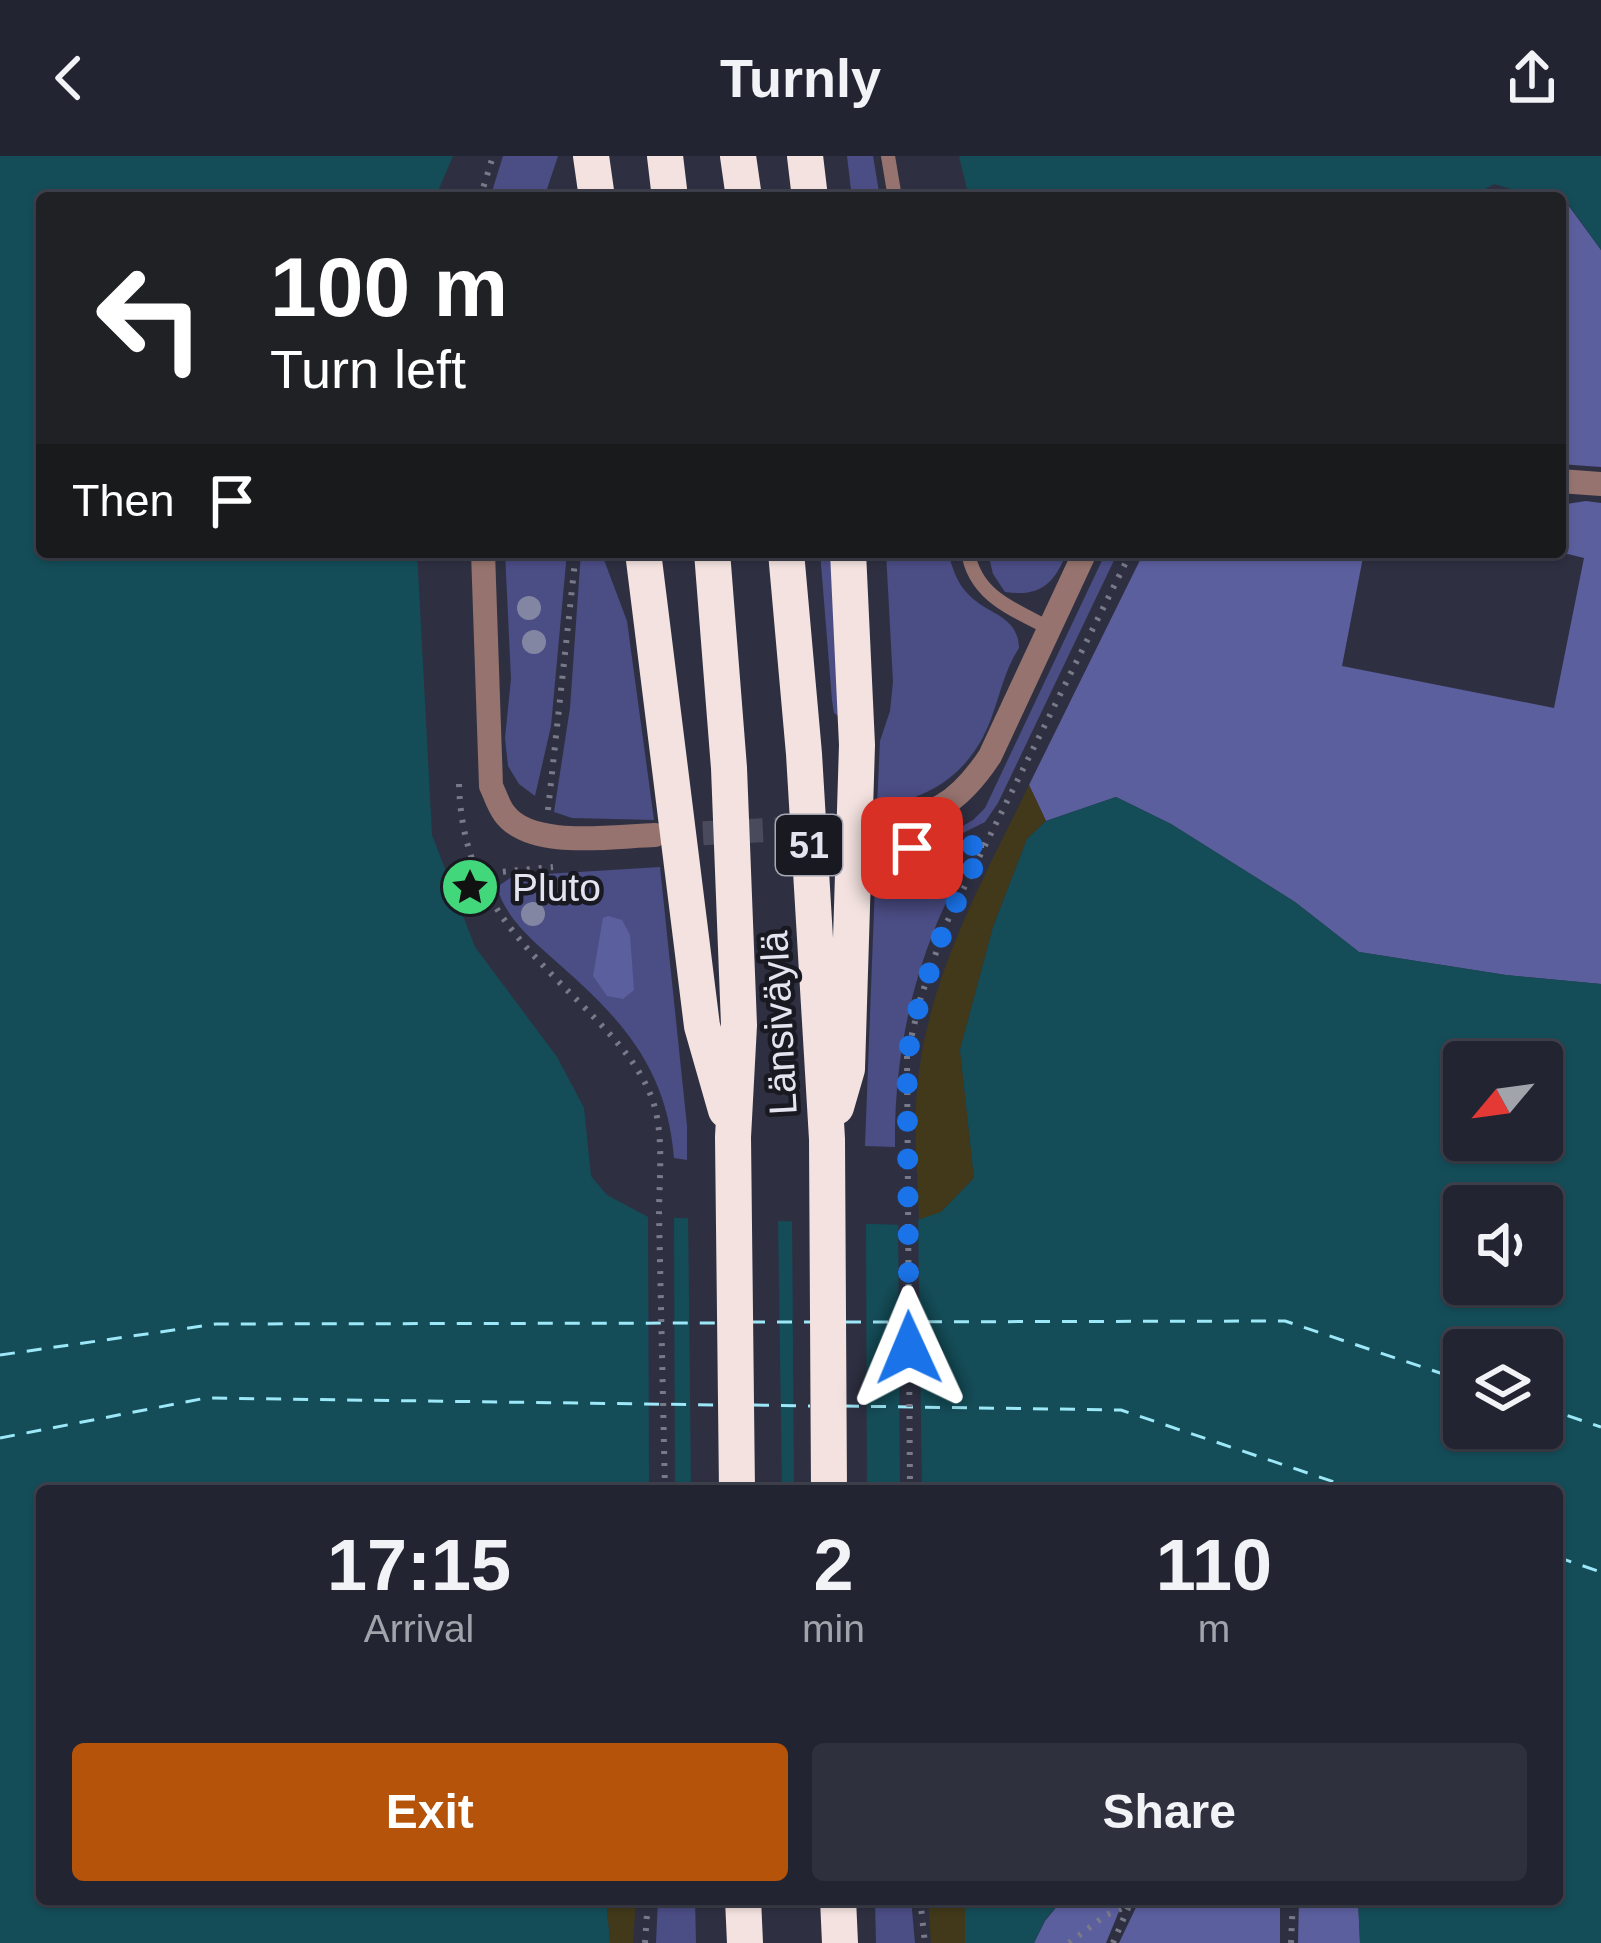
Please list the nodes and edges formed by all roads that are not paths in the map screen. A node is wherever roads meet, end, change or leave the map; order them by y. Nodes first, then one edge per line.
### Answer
1 (665, 156) edge
2 (738, 156) edge
3 (805, 156) edge
4 (888, 156) edge
5 (669, 192) edge
6 (743, 192) edge
7 (809, 192) edge
8 (894, 192) edge
9 (1566, 481) edge
10 (1601, 484) edge
11 (483, 558) edge
12 (644, 558) edge
13 (712, 558) edge
14 (788, 558) edge
15 (848, 558) edge
16 (969, 558) edge
17 (1082, 558) edge
18 (1051, 629) junction
19 (874, 825) tunnel mouth
20 (655, 835) tunnel mouth
21 (733, 1137) junction
22 (826, 1139) junction
23 (736, 1485) edge
24 (829, 1485) edge
25 (743, 1905) edge
26 (838, 1905) edge
27 (745, 1943) edge
28 (840, 1943) edge

1 - 5 highway
2 - 6 highway
3 - 7 highway
4 - 8 lane
9 - 10 street
11 - 20 street
12 - 21 highway
13 - 21 highway, Länsiväylä / 51
14 - 22 highway, Länsiväylä / 51
15 - 22 highway
16 - 18 lane
17 - 18 street
18 - 19 street
21 - 23 highway, Länsiväylä / 51
22 - 24 highway, Länsiväylä / 51
25 - 27 highway
26 - 28 highway

